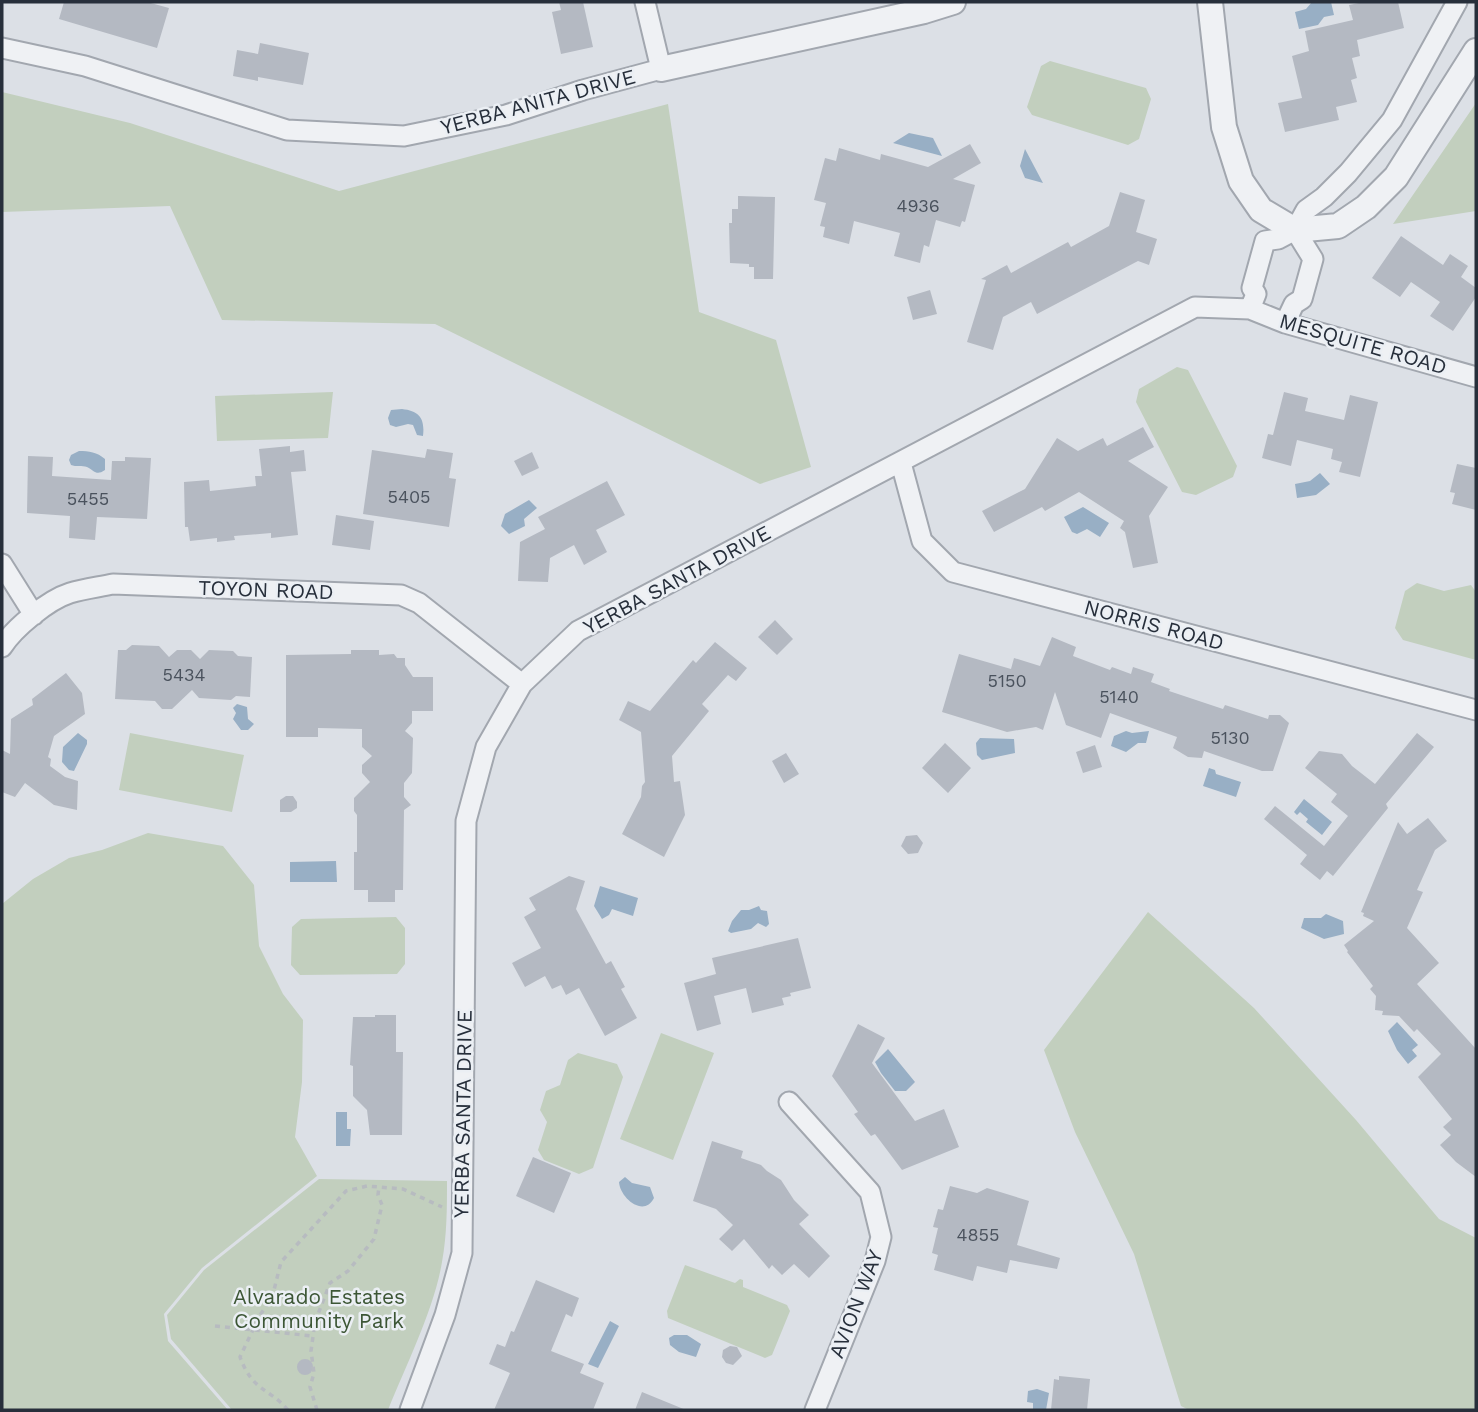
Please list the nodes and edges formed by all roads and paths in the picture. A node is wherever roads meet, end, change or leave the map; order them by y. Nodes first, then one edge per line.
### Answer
1 (645, 2) edge
2 (953, 2) edge
3 (1210, 2) edge
4 (1457, 2) edge
5 (2, 48) edge
6 (1476, 51) edge
7 (660, 69) junction
8 (1292, 238) junction
9 (1253, 301) junction
10 (1285, 323) junction
11 (1476, 377) edge
12 (901, 463) junction
13 (2, 564) edge
14 (33, 615) junction
15 (2, 647) edge
16 (522, 684) junction
17 (1476, 710) edge
18 (789, 1102) dead end
19 (379, 1186) junction
20 (462, 1212) junction
21 (215, 1326) dead end
22 (255, 1330) junction
23 (313, 1336) junction
24 (288, 1410) edge
25 (317, 1410) edge
26 (410, 1410) edge
27 (815, 1410) edge

1 - 7 street
2 - 7 street, YERBA ANITA DRIVE
3 - 8 street
4 - 8 street
5 - 7 street, YERBA ANITA DRIVE
6 - 8 street
8 - 9 street
8 - 10 street
9 - 10 street, MESQUITE ROAD
9 - 12 street, YERBA SANTA DRIVE
10 - 11 street, MESQUITE ROAD
12 - 16 street, YERBA SANTA DRIVE
12 - 17 street, NORRIS ROAD
13 - 14 street
14 - 15 street, TOYON ROAD
14 - 16 street, TOYON ROAD
16 - 20 street, YERBA SANTA DRIVE
18 - 27 street, AVION WAY
19 - 20 path
19 - 22 path
19 - 23 path
20 - 26 street, YERBA SANTA DRIVE
21 - 22 path
22 - 23 path
22 - 24 path
23 - 25 path

